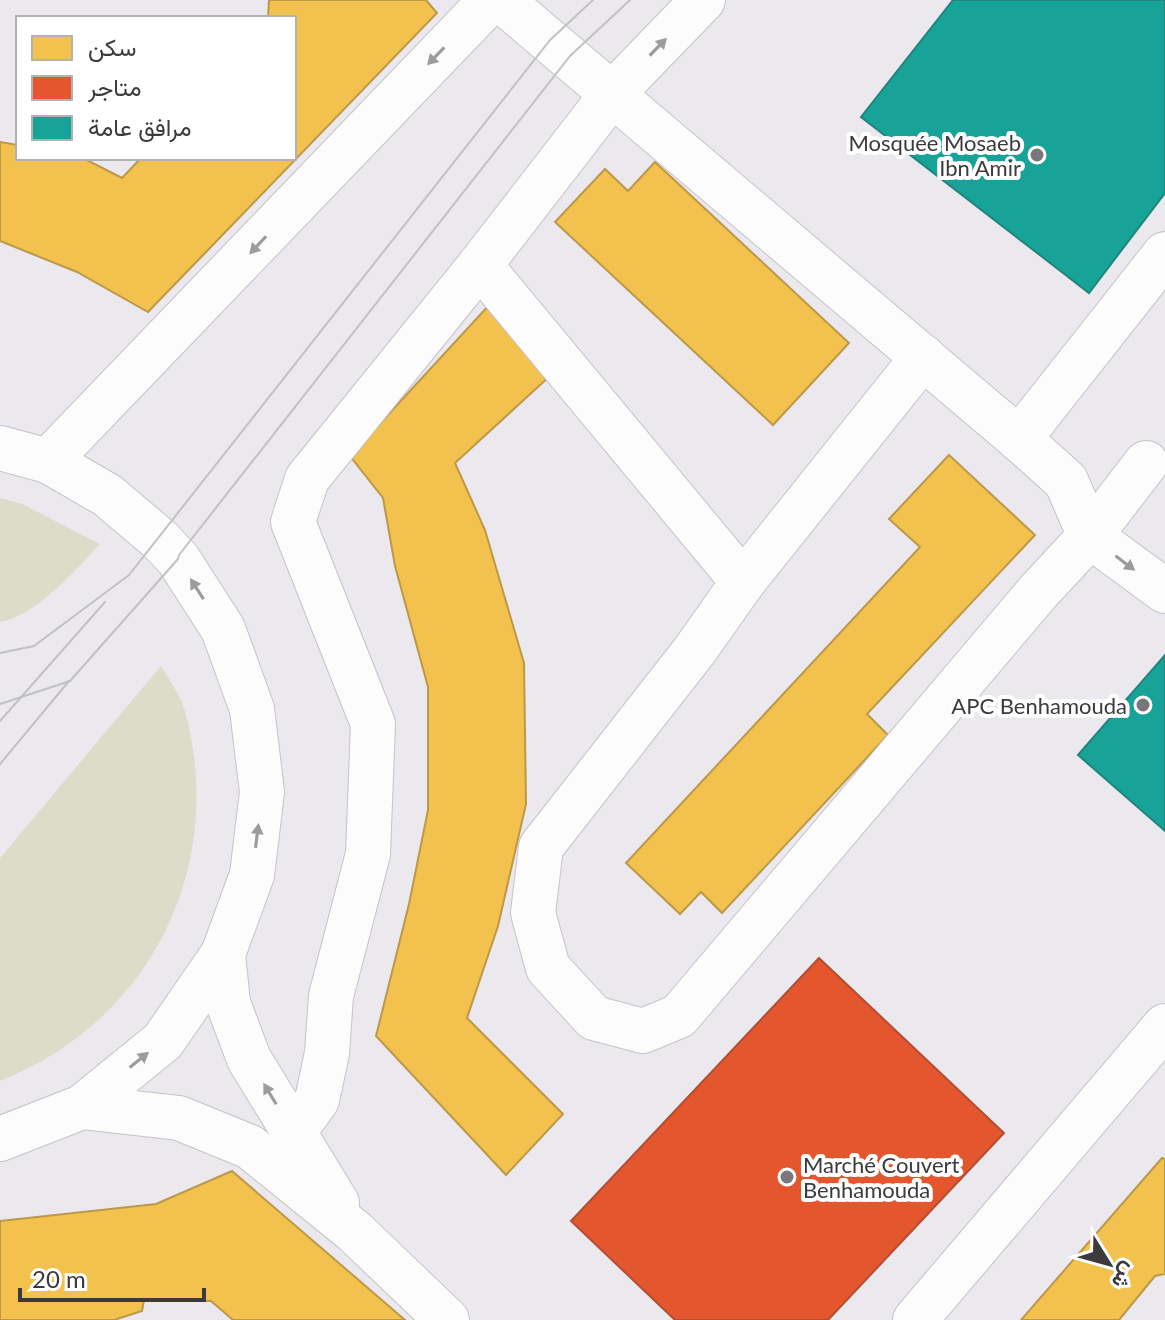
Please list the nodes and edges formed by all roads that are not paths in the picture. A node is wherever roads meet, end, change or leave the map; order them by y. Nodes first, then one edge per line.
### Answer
1 (491, 0) edge
2 (501, 0) edge
3 (703, 0) edge
4 (613, 93) junction
5 (1165, 254) edge
6 (480, 265) junction
7 (923, 357) junction
8 (1019, 439) junction
9 (0, 448) edge
10 (48, 461) junction
11 (1155, 470) edge
12 (1066, 481) junction
13 (1090, 536) junction
14 (743, 582) junction
15 (1165, 591) edge
16 (223, 954) junction
17 (1165, 1026) edge
18 (82, 1107) junction
19 (293, 1133) junction
20 (0, 1139) edge
21 (355, 1232) junction
22 (447, 1320) edge
23 (915, 1320) edge

1 -> 10 street
2 - 4 street
4 -> 3 street
4 - 6 street
4 - 7 street
5 - 8 street
6 - 14 street
6 - 19 street
7 - 8 street
7 - 14 street
8 - 12 street
9 - 10 street
16 -> 10 street
11 - 12 street
11 - 13 street
12 - 13 street
13 - 14 street
13 -> 15 street
18 -> 16 street
19 -> 16 street
17 - 23 street
18 - 20 street
18 - 21 street
19 - 21 street
21 - 22 street

